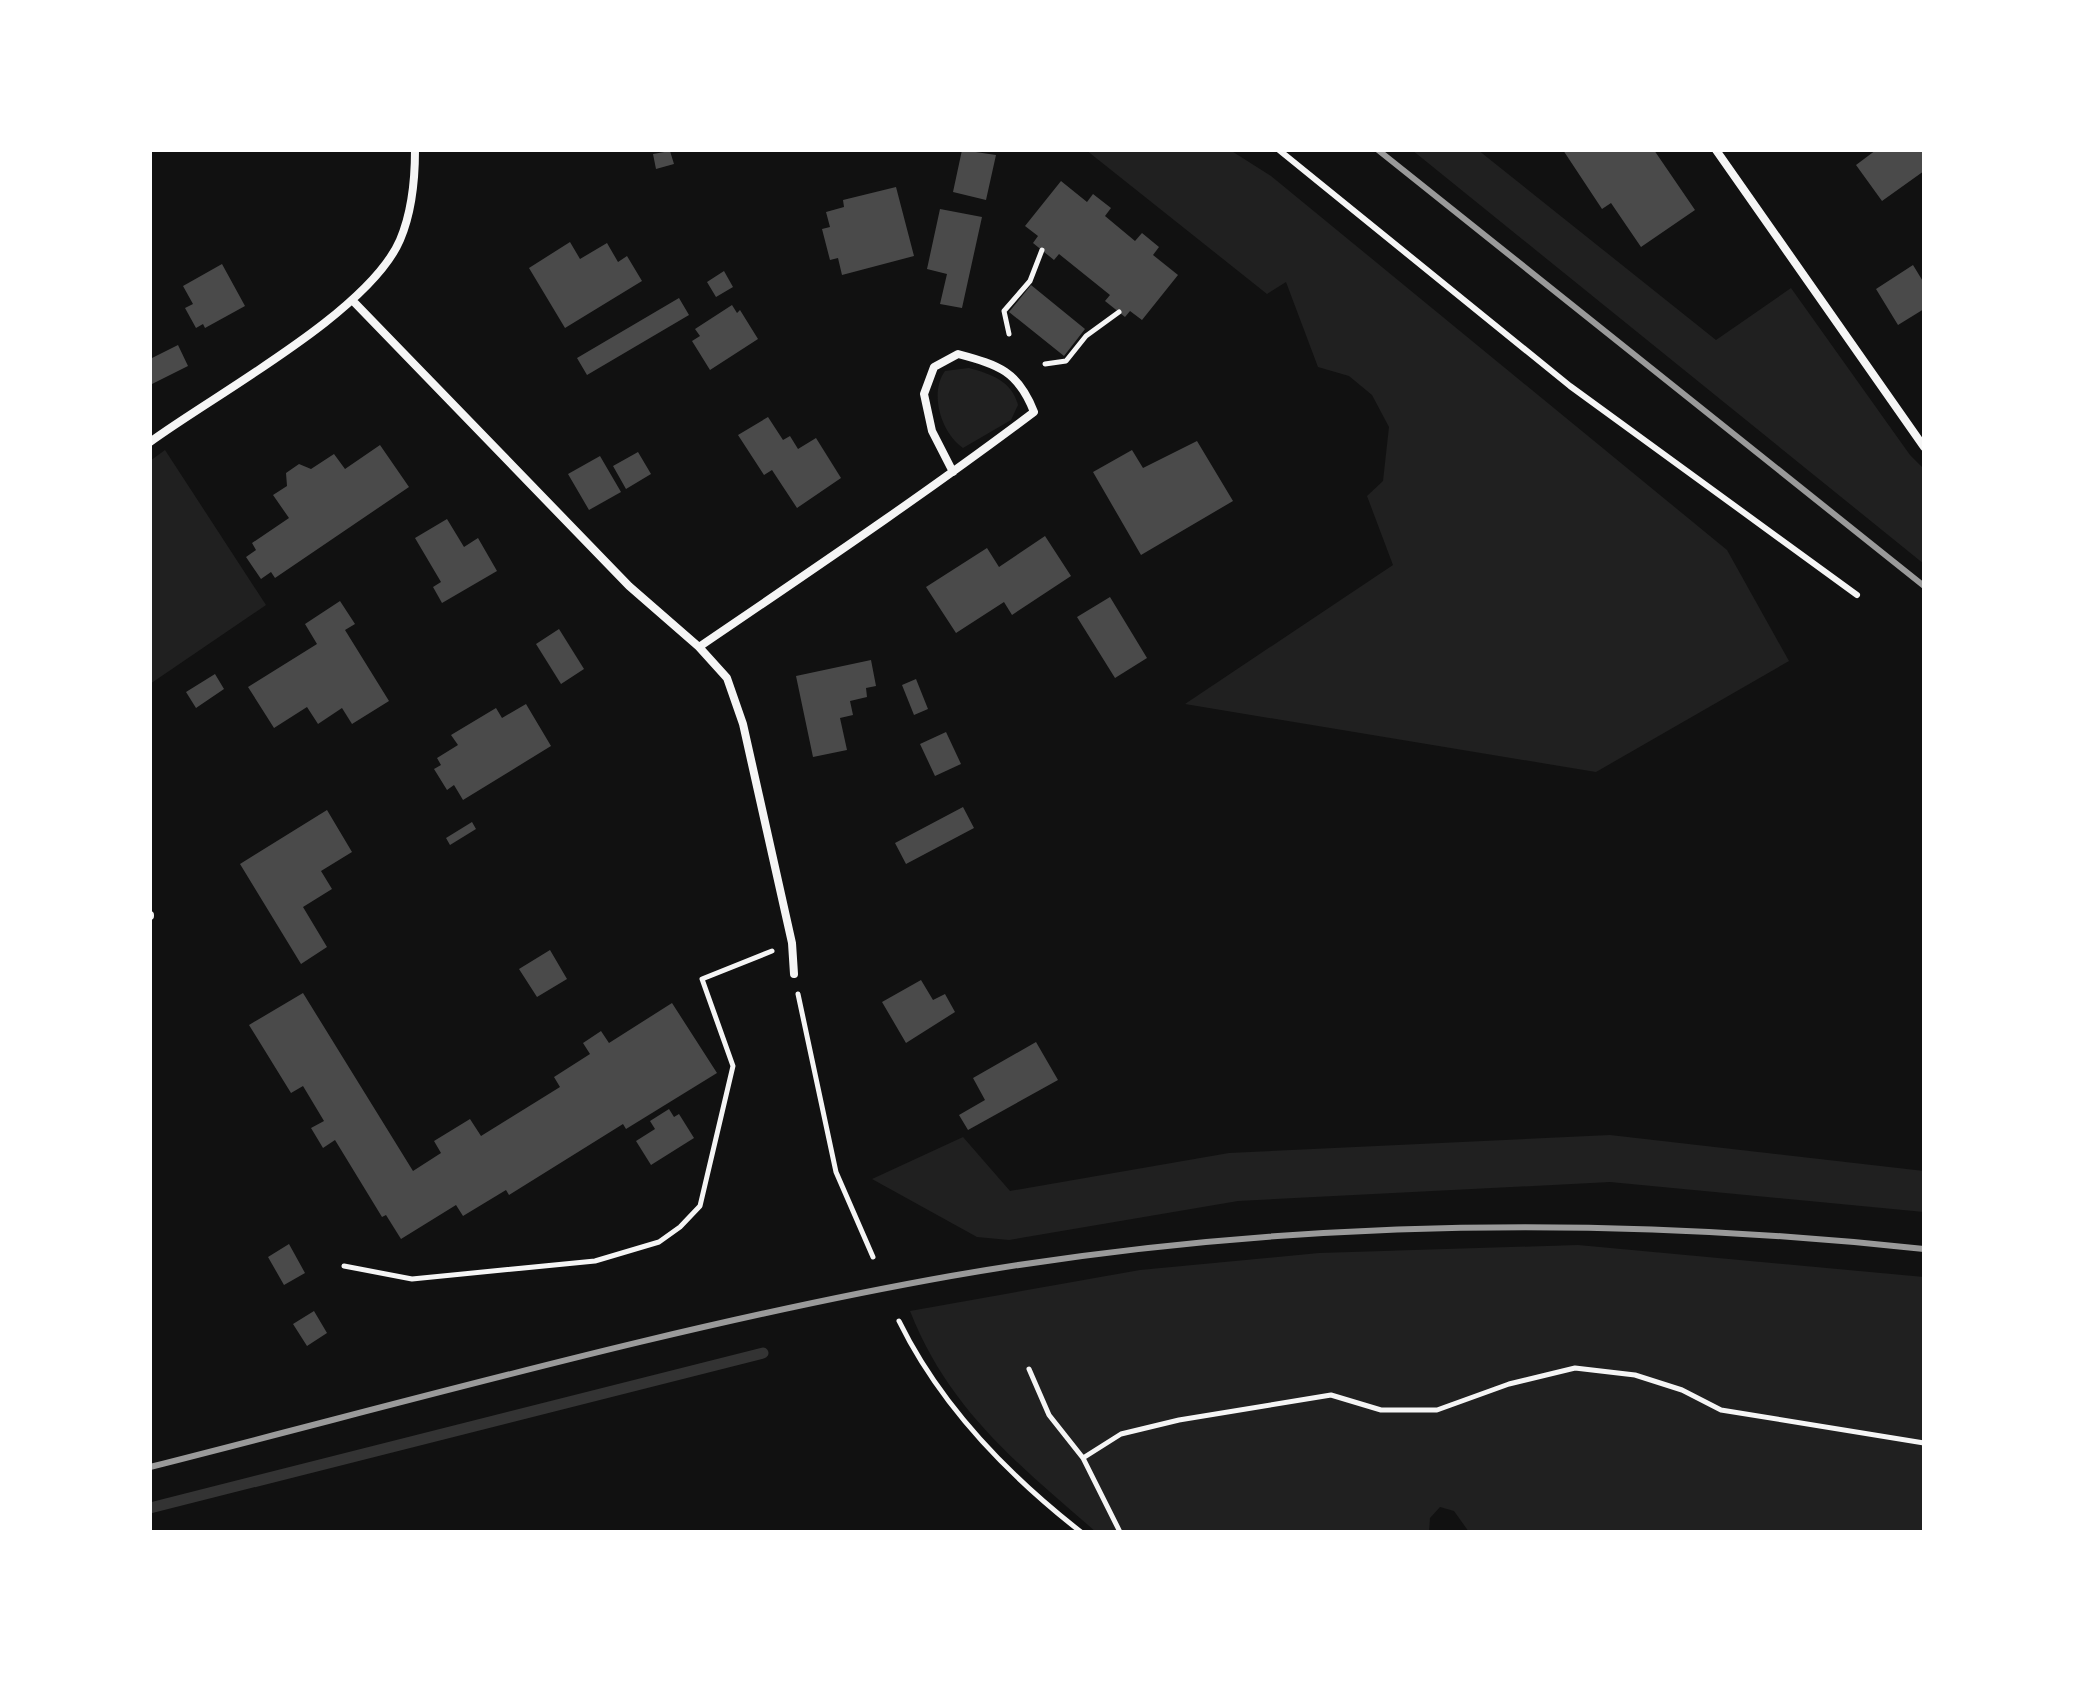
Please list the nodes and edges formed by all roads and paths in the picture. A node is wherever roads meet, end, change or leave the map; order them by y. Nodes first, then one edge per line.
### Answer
1 (415, 150) edge
2 (1279, 150) edge
3 (1716, 150) edge
4 (1042, 250) dead end
5 (354, 302) junction
6 (1119, 312) dead end
7 (1009, 334) dead end
8 (1045, 364) dead end
9 (150, 442) edge
10 (1924, 447) edge
11 (953, 472) junction
12 (1857, 595) dead end
13 (699, 647) junction
14 (792, 943) junction
15 (794, 974) joint
16 (873, 1257) dead end
17 (344, 1266) dead end
18 (899, 1321) dead end
19 (1029, 1369) dead end
20 (1924, 1443) edge
21 (1083, 1458) junction
22 (1081, 1532) edge
23 (1120, 1532) edge

1 - 5 street
2 - 12 lane
3 - 10 street
4 - 7 path
5 - 9 street
5 - 13 street
6 - 8 path
11 - 11 street
11 - 13 street
13 - 14 street
14 - 15 street
14 - 17 path
15 - 16 path
18 - 22 path
19 - 21 path
20 - 21 path
21 - 23 path

